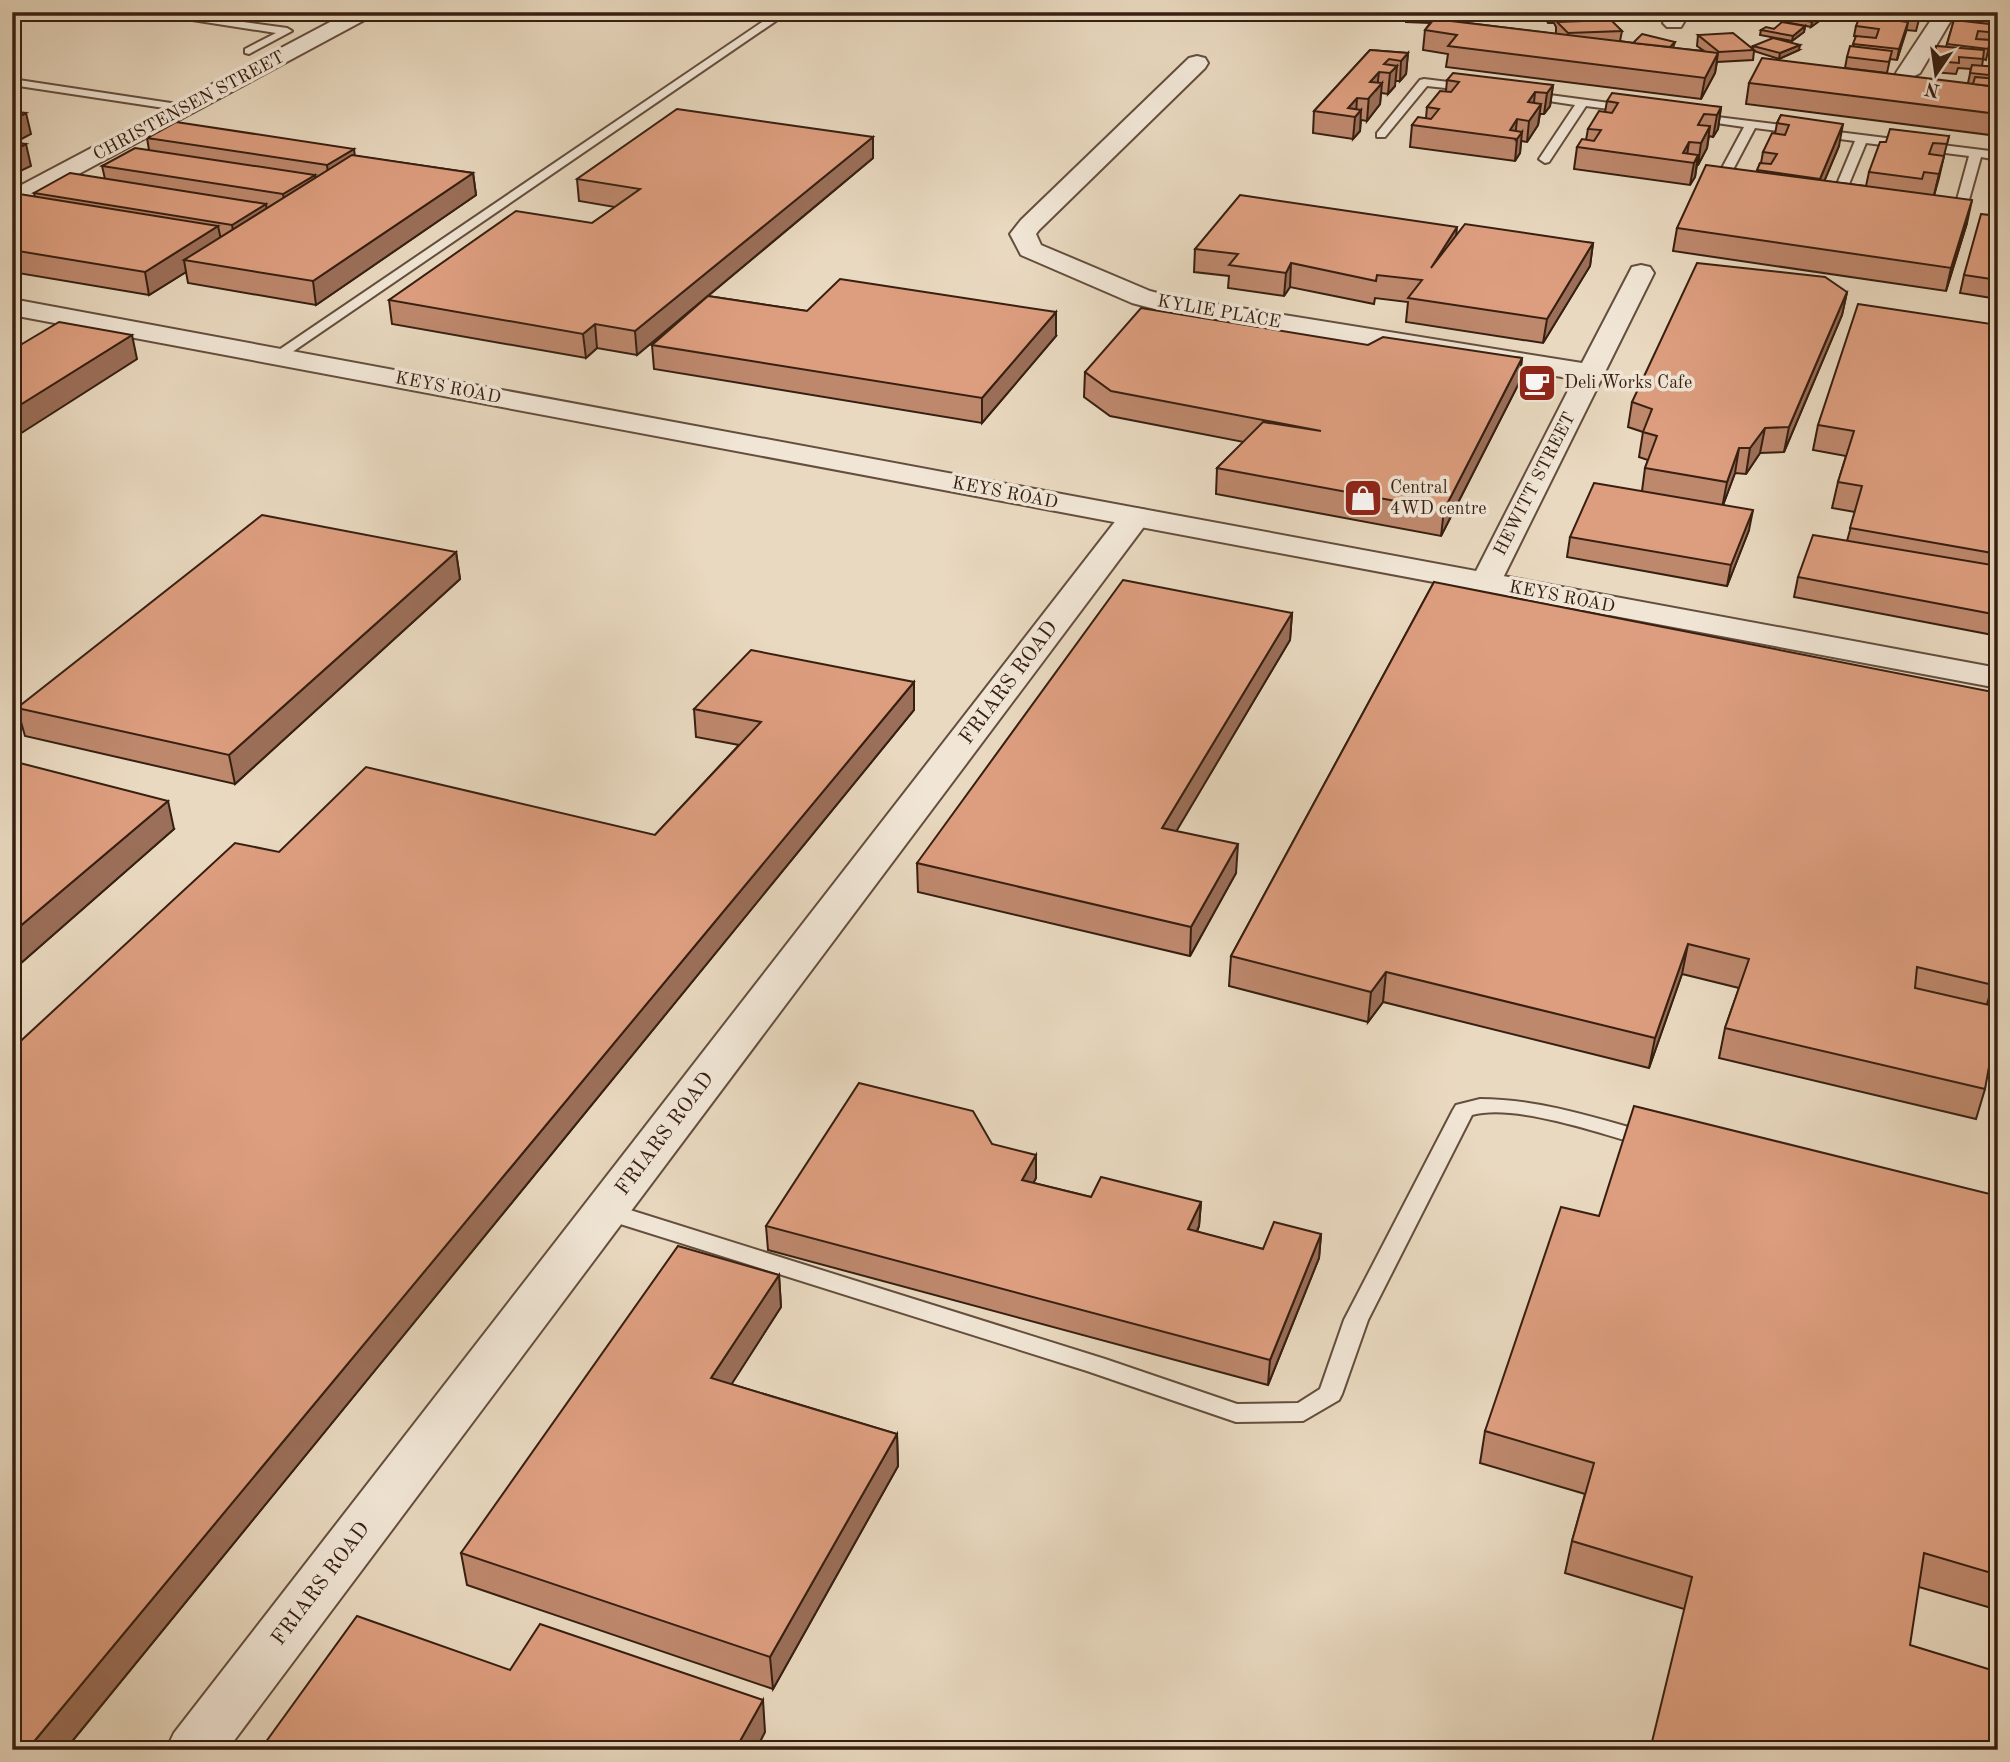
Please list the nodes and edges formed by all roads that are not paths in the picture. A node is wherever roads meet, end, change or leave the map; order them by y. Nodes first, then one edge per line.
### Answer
1 (146, 12) edge
2 (365, 12) edge
3 (784, 12) edge
4 (1998, 17) edge
5 (291, 41) junction
6 (261, 45) junction
7 (249, 51) dead end
8 (1197, 63) dead end
9 (1906, 73) edge
10 (12, 82) edge
11 (1484, 89) edge
12 (1509, 93) edge
13 (1583, 102) junction
14 (184, 108) junction
15 (1648, 111) edge
16 (1674, 114) edge
17 (1751, 124) junction
18 (1381, 135) dead end
19 (1863, 139) junction
20 (1976, 153) junction
21 (1998, 156) edge
22 (1545, 159) dead end
23 (1721, 181) edge
24 (1838, 196) edge
25 (12, 200) edge
26 (1959, 214) edge
27 (1641, 273) dead end
28 (12, 307) edge
29 (277, 356) junction
30 (1592, 373) junction
31 (1135, 517) junction
32 (1486, 583) junction
33 (1998, 678) edge
34 (1675, 1146) edge
35 (606, 1211) junction
36 (194, 1750) edge

1 - 5 lane
2 - 5 street, CHRISTENSEN STREET
3 - 29 lane
4 - 9 street
5 - 6 lane
5 - 6 lane
5 - 14 street, CHRISTENSEN STREET
6 - 7 lane
8 - 30 street, KYLIE PLACE
10 - 14 lane
11 - 18 lane
12 - 13 lane
13 - 15 lane
13 - 22 lane
14 - 25 street, CHRISTENSEN STREET
16 - 17 lane
17 - 19 lane
17 - 23 lane
19 - 20 lane
19 - 24 lane
20 - 21 lane
20 - 26 lane
27 - 30 street, HEWITT STREET
28 - 29 street, KEYS ROAD
29 - 31 street, KEYS ROAD
30 - 32 street, HEWITT STREET
31 - 32 street, KEYS ROAD
31 - 35 street, FRIARS ROAD
32 - 33 street, KEYS ROAD
34 - 35 lane
35 - 36 street, FRIARS ROAD

